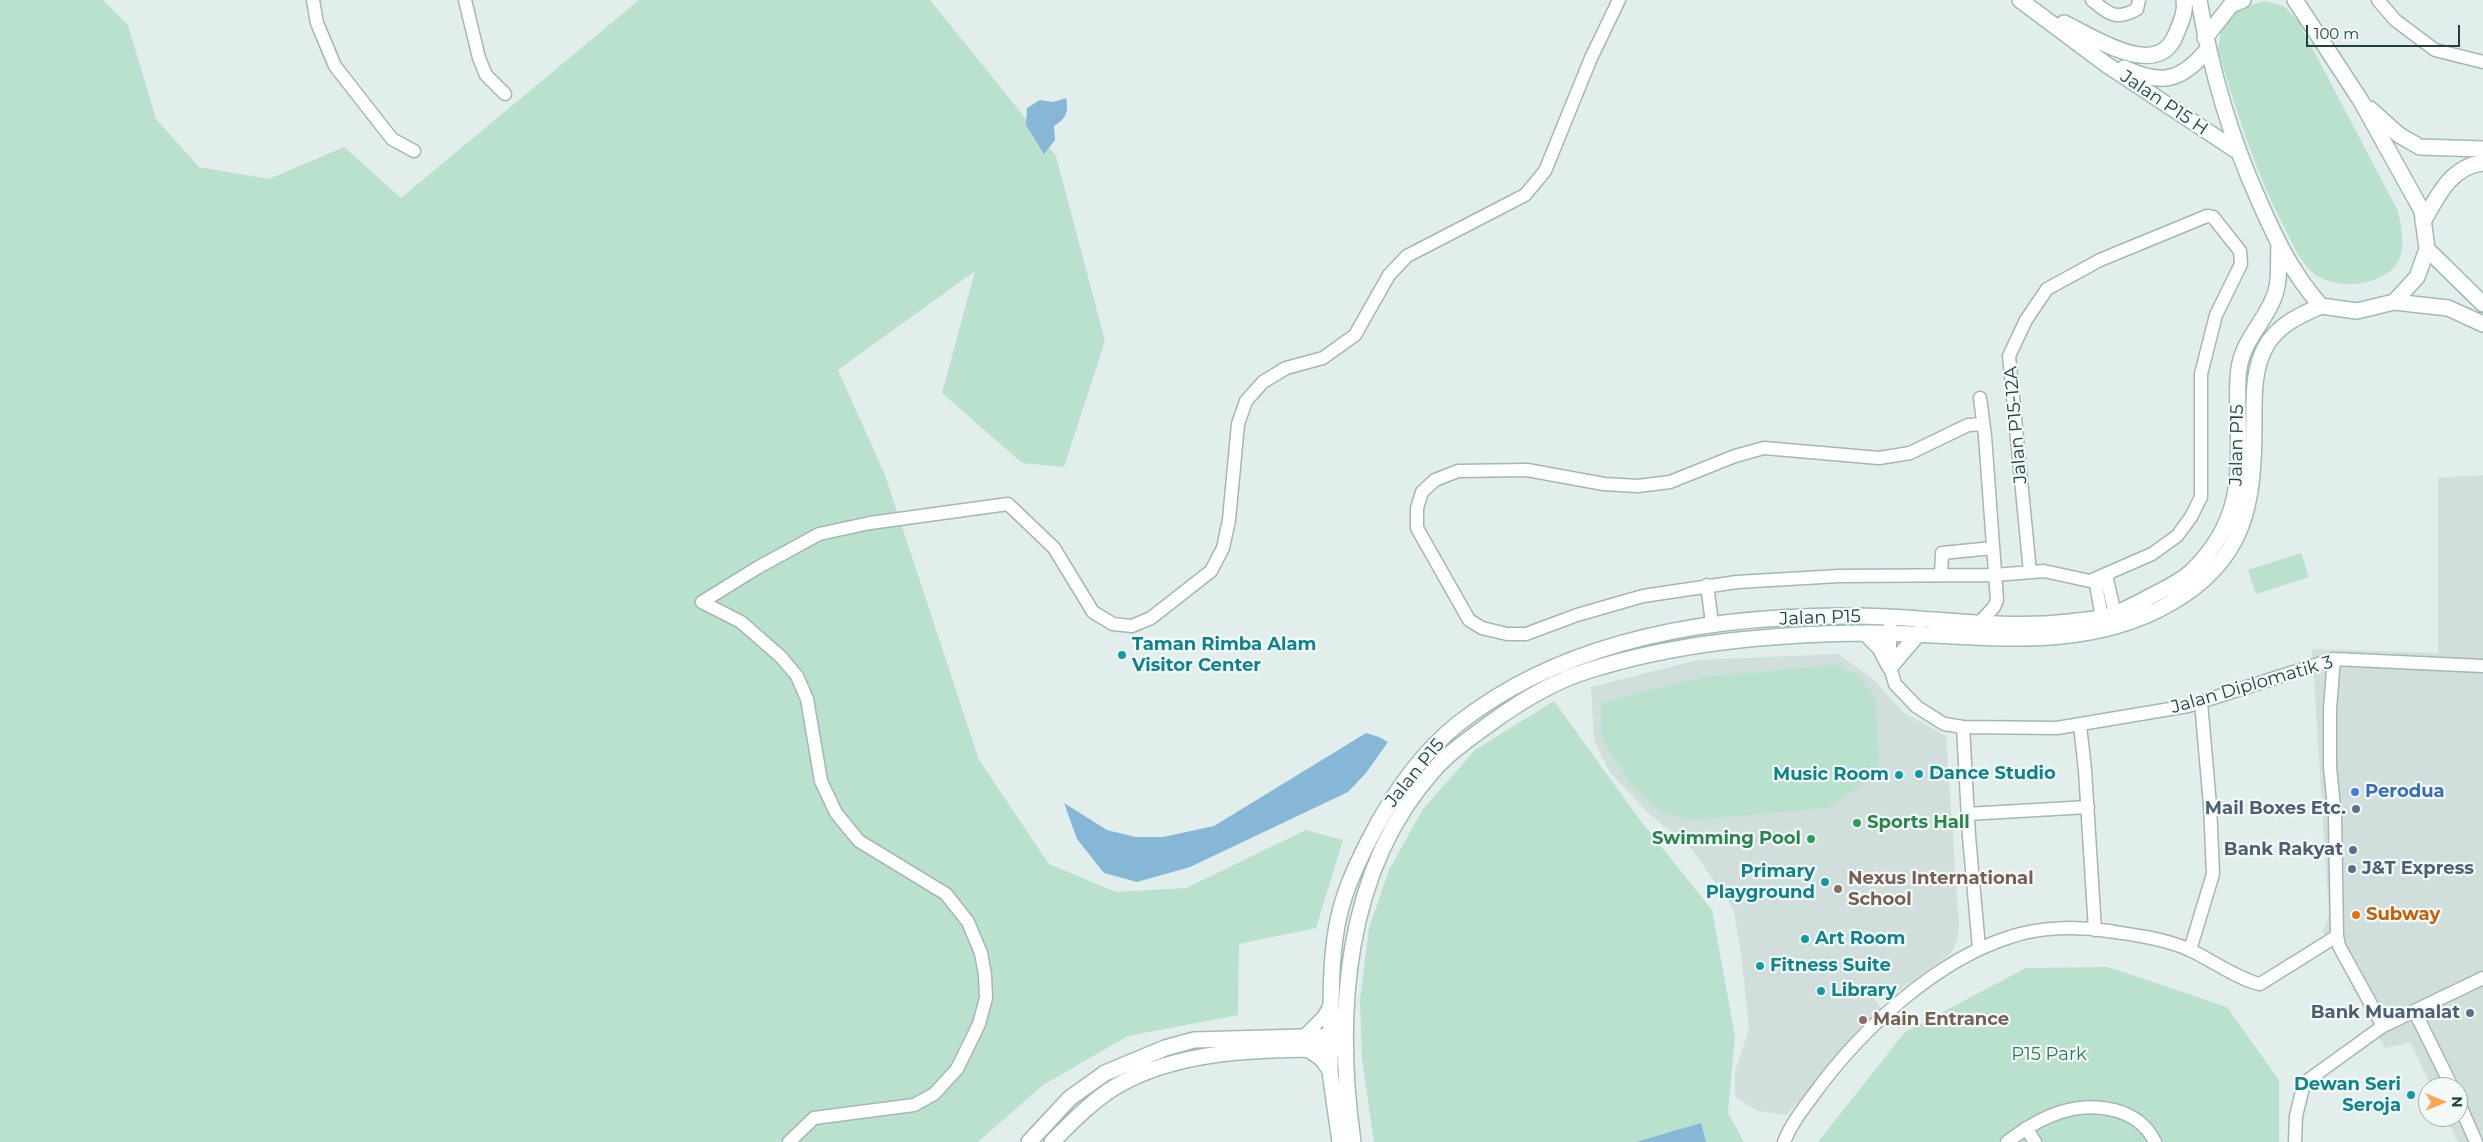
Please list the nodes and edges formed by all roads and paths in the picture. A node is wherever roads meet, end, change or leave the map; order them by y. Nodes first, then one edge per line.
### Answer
1 (313, 0) edge
2 (465, 0) edge
3 (1619, 0) edge
4 (2020, 0) edge
5 (2092, 0) edge
6 (2139, 0) edge
7 (2184, 0) edge
8 (2199, 0) edge
9 (2243, 0) edge
10 (2295, 0) edge
11 (2378, 0) edge
12 (2037, 11) junction
13 (2206, 44) junction
14 (2092, 52) junction
15 (2483, 62) edge
16 (505, 94) dead end
17 (2361, 101) junction
18 (2483, 149) edge
19 (414, 151) dead end
20 (2237, 151) junction
21 (2483, 163) edge
22 (2423, 222) junction
23 (2279, 246) junction
24 (2427, 249) junction
25 (2394, 302) junction
26 (2483, 304) edge
27 (2321, 306) junction
28 (2483, 324) edge
29 (1980, 398) dead end
30 (1983, 424) junction
31 (1993, 548) junction
32 (2030, 572) junction
33 (1941, 575) junction
34 (1995, 575) junction
35 (2100, 577) junction
36 (1708, 585) junction
37 (2108, 616) junction
38 (1890, 618) junction
39 (1712, 623) junction
40 (1979, 623) junction
41 (1865, 633) junction
42 (1920, 633) junction
43 (1889, 634) junction
44 (2334, 659) junction
45 (2483, 666) edge
46 (1890, 667) junction
47 (1536, 675) junction
48 (1541, 690) junction
49 (2201, 702) junction
50 (2080, 725) junction
51 (1963, 727) junction
52 (2088, 807) junction
53 (1967, 814) junction
54 (2095, 930) junction
55 (2337, 936) junction
56 (1979, 948) junction
57 (2190, 950) junction
58 (2483, 978) edge
59 (1331, 1003) junction
60 (2415, 1012) junction
61 (2383, 1026) junction
62 (1304, 1042) junction
63 (1330, 1043) junction
64 (1346, 1043) junction
65 (1330, 1072) junction
66 (2447, 1077) edge
67 (2468, 1124) edge
68 (2026, 1128) junction
69 (789, 1142) edge
70 (1029, 1142) edge
71 (1052, 1142) edge
72 (1340, 1142) edge
73 (1353, 1142) edge
74 (1784, 1142) edge
75 (2007, 1142) edge
76 (2035, 1142) edge
77 (2155, 1142) edge
78 (2296, 1142) edge
79 (2476, 1142) edge

1 - 19 street
2 - 16 street
3 - 69 street
4 - 12 street, Jalan P15 H
5 - 6 street
7 - 12 street
8 - 13 street
9 - 13 street, Jalan P15 H
10 - 17 street
11 - 15 street
12 - 14 street, Jalan P15 H
13 - 14 street, Jalan P15 H
13 - 20 street
14 - 20 street, Jalan P15 H
17 - 18 street
17 - 22 street
20 - 23 street
21 - 22 street
22 - 24 street
23 - 27 street
23 - 37 street, Jalan P15
24 - 25 street
24 - 26 street
25 - 27 street
25 - 28 street
27 - 42 street, Jalan P15
29 - 30 street
30 - 31 street
30 - 36 street
31 - 33 street
31 - 34 street
32 - 34 street
32 - 35 street
32 - 35 street, Jalan P15-12A
33 - 34 street
33 - 36 street
34 - 40 street
35 - 37 street
36 - 39 street
37 - 40 street, Jalan P15
38 - 39 street, Jalan P15
38 - 40 street, Jalan P15
38 - 43 street, Jalan Diplomatik 3
39 - 47 street, Jalan P15
41 - 43 street, Jalan P15
41 - 46 street
41 - 48 street, Jalan P15
42 - 43 street, Jalan P15
42 - 46 street
43 - 46 street, Jalan Diplomatik 3
44 - 45 street, Jalan Diplomatik 3
44 - 49 street, Jalan Diplomatik 3
44 - 55 street
46 - 51 street, Jalan Diplomatik 3
47 - 48 street
47 - 59 street, Jalan P15
48 - 64 street, Jalan P15
49 - 50 street, Jalan Diplomatik 3
49 - 57 street
50 - 51 street, Jalan Diplomatik 3
50 - 52 street
51 - 53 street
52 - 53 street
52 - 54 street
53 - 56 street
54 - 56 street
54 - 57 street
55 - 57 street
55 - 61 street
56 - 74 street
58 - 60 street
59 - 62 street
59 - 63 street, Jalan P15
60 - 61 street
60 - 66 street
61 - 78 street
62 - 63 street
62 - 65 street
62 - 70 street
62 - 71 street
63 - 64 street
63 - 65 street, Jalan P15
64 - 73 street, Jalan P15
65 - 72 street, Jalan P15
67 - 79 street
68 - 75 street
68 - 76 street
68 - 77 street

